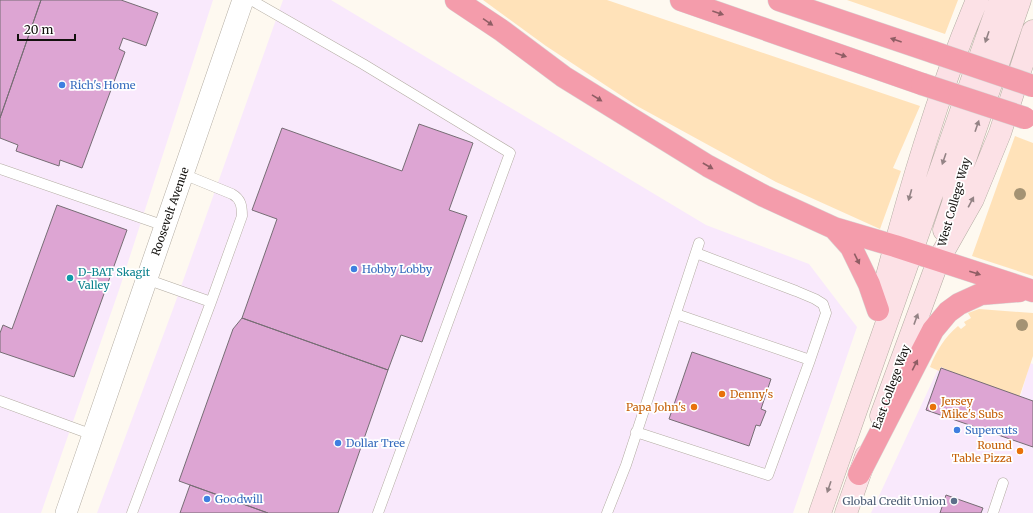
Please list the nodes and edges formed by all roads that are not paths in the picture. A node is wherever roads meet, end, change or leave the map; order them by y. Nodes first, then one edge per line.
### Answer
1 (243, 0) edge
2 (251, 0) edge
3 (456, 0) edge
4 (681, 0) edge
5 (779, 0) edge
6 (978, 0) edge
7 (1000, 0) edge
8 (1020, 0) edge
9 (1033, 31) edge
10 (1033, 86) edge
11 (1029, 120) edge
12 (0, 169) edge
13 (183, 174) junction
14 (165, 226) junction
15 (834, 228) junction
16 (699, 243) dead end
17 (903, 249) junction
18 (696, 254) junction
19 (938, 261) junction
20 (146, 279) junction
21 (1031, 290) edge
22 (211, 302) junction
23 (878, 310) junction
24 (676, 314) junction
25 (810, 360) junction
26 (0, 401) edge
27 (636, 432) junction
28 (93, 435) junction
29 (838, 460) junction
30 (859, 474) junction
31 (1003, 483) dead end
32 (66, 513) edge
33 (132, 513) edge
34 (378, 513) edge
35 (607, 513) edge
36 (820, 513) edge
37 (846, 513) edge
38 (993, 513) edge

1 - 13 street, Roosevelt Avenue
2 - 34 lane
3 -> 15 highway
4 -> 11 highway, bridge
10 -> 5 highway, bridge
6 -> 17 main road
7 -> 17 main road, West College Way
19 -> 8 main road, West College Way
19 -> 9 main road, West College Way
12 - 14 lane
13 - 14 street, Roosevelt Avenue
13 - 22 lane
14 - 20 street, Roosevelt Avenue
15 - 17 highway
15 -> 23 highway
16 - 18 lane
17 - 19 highway
17 - 23 main road
17 - 29 main road
18 - 24 lane
18 - 25 lane
19 -> 21 highway
30 -> 19 main road, East College Way
20 - 22 lane
20 - 28 street, Roosevelt Avenue
30 -> 21 highway
22 - 33 lane
23 - 29 main road
24 - 25 lane
24 - 27 lane
25 - 27 lane
26 - 28 lane
27 - 35 lane
28 - 32 street, Roosevelt Avenue
29 -> 36 main road
30 - 37 main road, East College Way
31 - 38 lane

